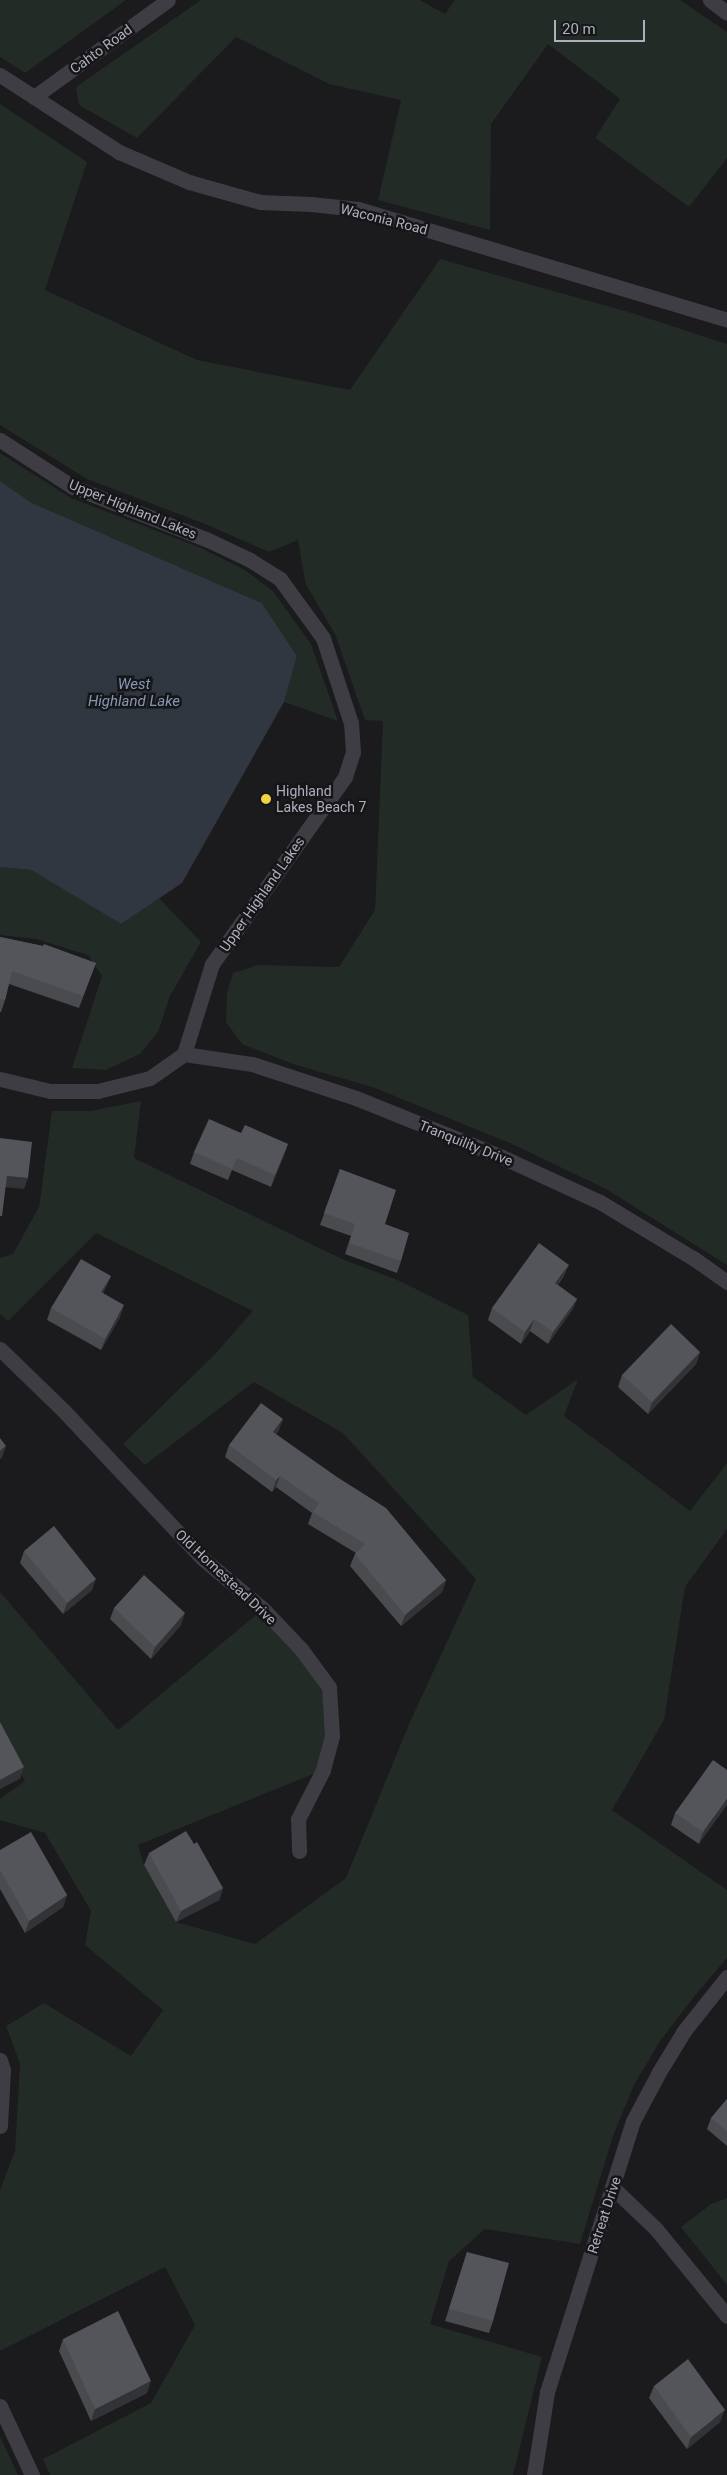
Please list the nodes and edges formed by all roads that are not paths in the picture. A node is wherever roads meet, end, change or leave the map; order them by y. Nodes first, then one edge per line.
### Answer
1 (168, 0) edge
2 (710, 0) edge
3 (727, 12) edge
4 (0, 75) edge
5 (34, 97) junction
6 (727, 320) edge
7 (0, 440) edge
8 (184, 1054) junction
9 (0, 1079) edge
10 (727, 1282) edge
11 (0, 1349) edge
12 (299, 1851) dead end
13 (727, 1977) edge
14 (0, 2060) edge
15 (0, 2126) edge
16 (613, 2188) junction
17 (727, 2316) edge
18 (0, 2406) edge
19 (32, 2475) edge
20 (534, 2475) edge

1 - 5 street, Cahto Road
2 - 3 street
4 - 5 street, Waconia Road
5 - 6 street, Waconia Road
7 - 8 street, Upper Highland Lakes
8 - 9 street
8 - 10 street, Tranquility Drive
11 - 12 street, Old Homestead Drive
13 - 16 street, Retreat Drive
14 - 15 street
16 - 17 street
16 - 20 street, Retreat Drive
18 - 19 street

